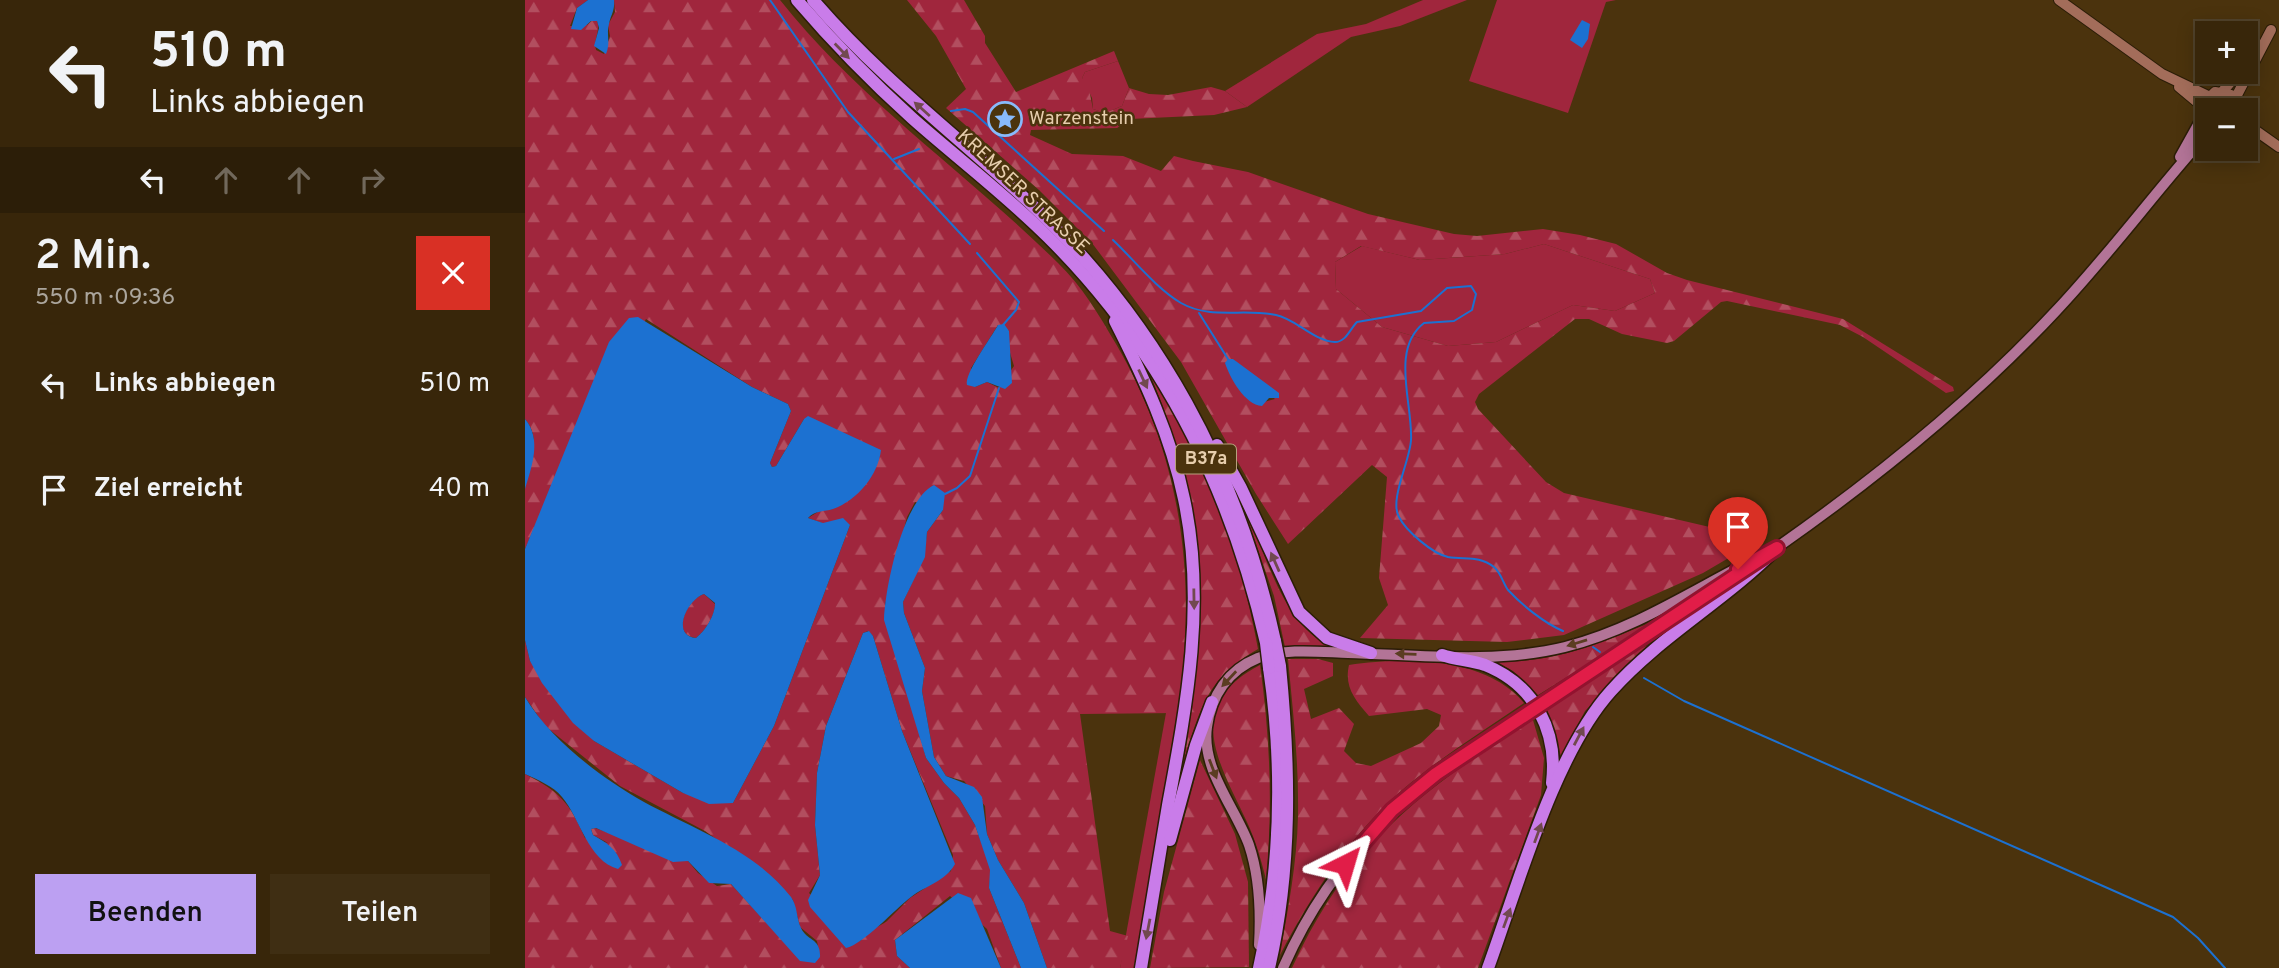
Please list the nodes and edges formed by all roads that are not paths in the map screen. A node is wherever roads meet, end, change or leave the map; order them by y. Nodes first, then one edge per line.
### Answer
1 (797, 0) edge
2 (813, 0) edge
3 (2059, 0) edge
4 (2279, 19) edge
5 (2271, 30) junction
6 (2258, 46) edge
7 (2162, 74) junction
8 (2229, 84) edge
9 (2223, 91) junction
10 (2208, 96) joint
11 (2234, 98) edge
12 (2236, 98) edge
13 (2195, 104) edge
14 (2258, 133) edge
15 (2195, 134) edge
16 (2258, 138) edge
17 (2195, 148) edge
18 (2279, 149) edge
19 (2155, 194) junction
20 (1080, 262) junction
21 (1102, 296) junction
22 (1170, 371) junction
23 (1777, 548) junction
24 (1271, 642) junction
25 (1371, 653) junction
26 (1442, 655) junction
27 (1275, 667) junction
28 (1212, 702) junction
29 (1551, 798) junction
30 (1156, 891) junction
31 (1141, 968) edge
32 (1259, 968) edge
33 (1269, 968) edge
34 (1283, 968) edge
35 (1488, 968) edge

1 -> 20 highway, KREMSER STRASSE / B37a
20 -> 2 highway, KREMSER STRASSE / B37a
3 - 7 main road
4 - 5 main road
5 - 6 main road
5 - 12 main road
7 - 10 main road
7 - 13 main road
8 - 9 main road
9 - 10 main road
9 - 11 main road
14 - 18 main road
15 - 19 main road
16 - 18 main road
17 - 19 main road
19 - 23 main road
20 - 21 highway, KREMSER STRASSE / B37a
20 - 22 highway, KREMSER STRASSE / B37a
21 - 24 highway, KREMSER STRASSE / B37a
21 -> 30 highway
22 - 24 highway, KREMSER STRASSE / B37a
25 -> 22 highway
23 -> 26 main road
29 -> 23 highway
23 - 34 main road, bridge
24 - 27 highway, KREMSER STRASSE / B37a, bridge
26 -> 25 main road
25 -> 28 main road
26 - 29 highway
27 - 32 highway, KREMSER STRASSE / B37a
27 - 33 highway, KREMSER STRASSE / B37a
28 - 30 highway
28 -> 32 main road
35 -> 29 highway
30 -> 31 highway

